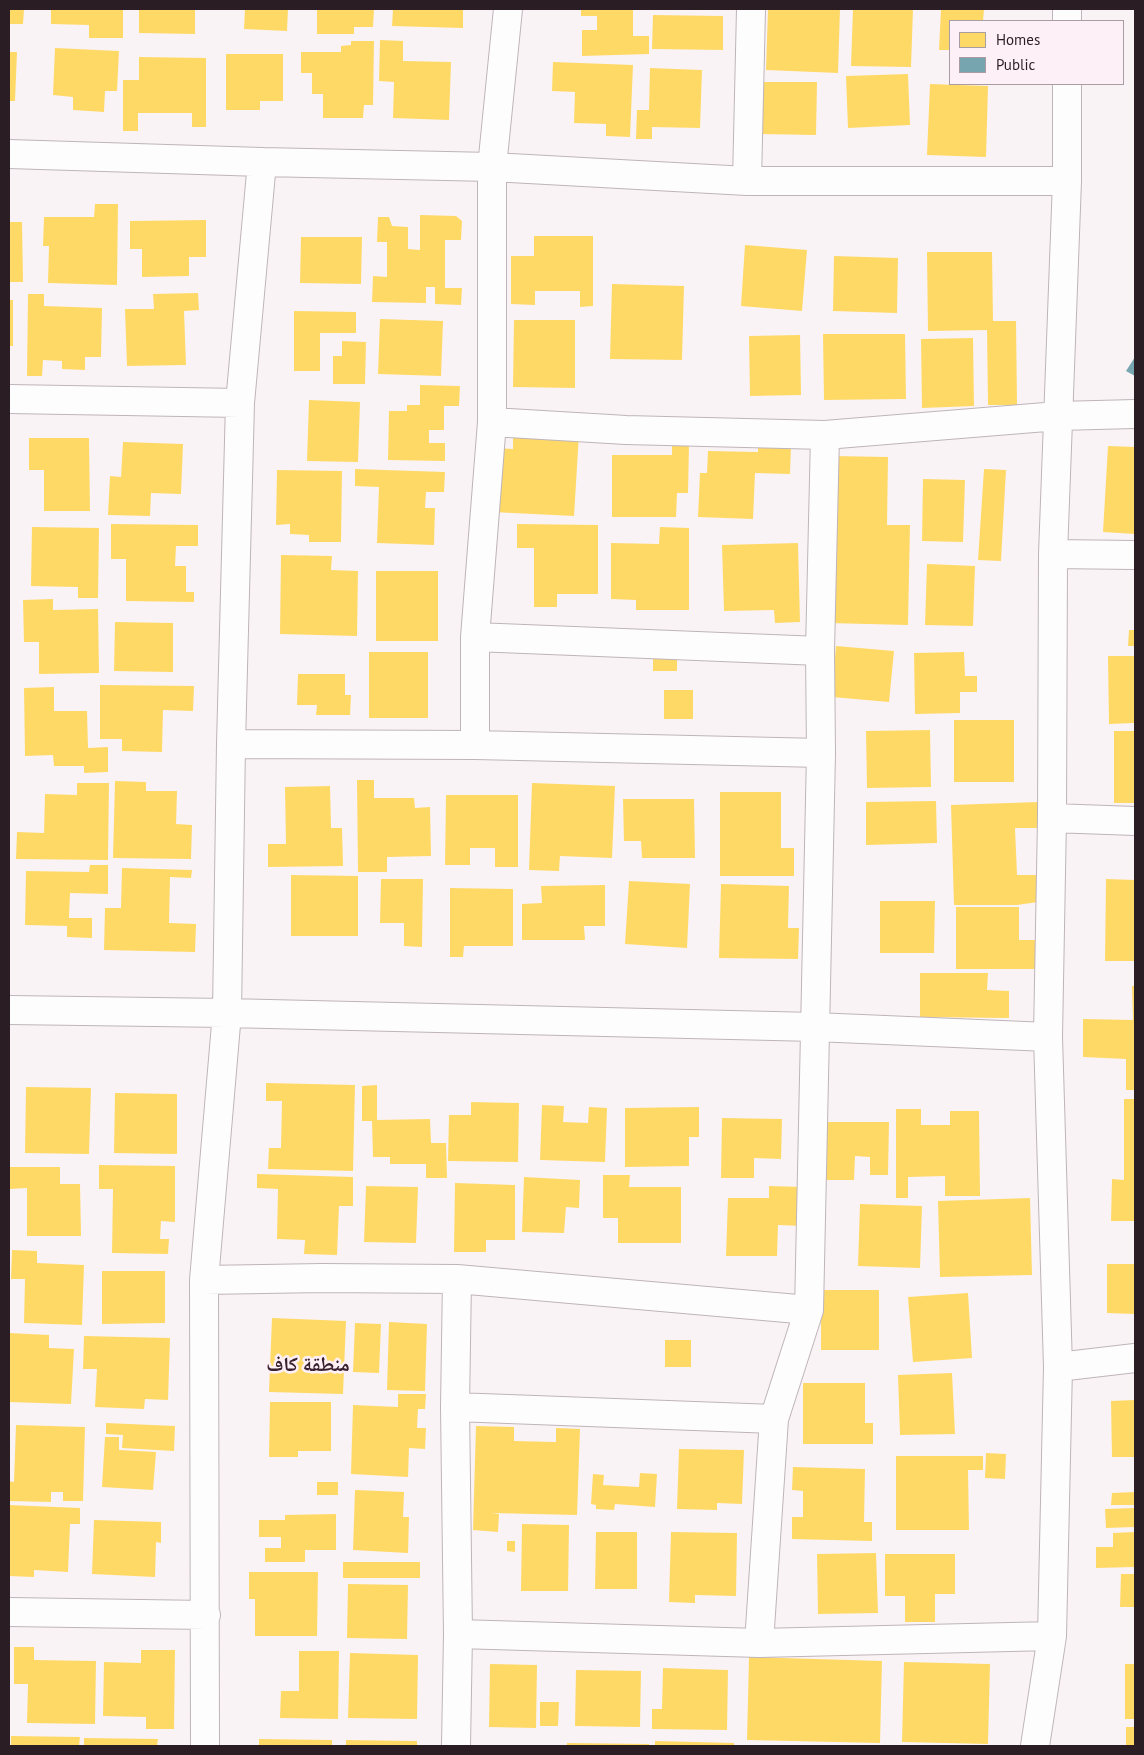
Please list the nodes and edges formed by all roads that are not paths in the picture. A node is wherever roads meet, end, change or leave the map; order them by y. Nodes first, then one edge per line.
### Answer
1 (508, 9) edge
2 (751, 9) edge
3 (1067, 85) edge
4 (9, 154) edge
5 (262, 162) junction
6 (492, 168) junction
7 (747, 181) junction
8 (1067, 181) junction
9 (9, 399) edge
10 (240, 402) junction
11 (1135, 414) edge
12 (1058, 416) junction
13 (492, 422) junction
14 (824, 434) junction
15 (1053, 554) junction
16 (1135, 555) edge
17 (475, 637) junction
18 (820, 651) junction
19 (231, 744) junction
20 (475, 745) junction
21 (821, 753) junction
22 (1052, 818) junction
23 (1135, 821) edge
24 (9, 1010) edge
25 (227, 1013) junction
26 (815, 1027) junction
27 (1048, 1037) junction
28 (457, 1279) junction
29 (204, 1280) junction
30 (809, 1310) junction
31 (1135, 1358) edge
32 (1058, 1367) junction
33 (455, 1407) junction
34 (774, 1419) junction
35 (9, 1612) edge
36 (206, 1615) junction
37 (458, 1634) junction
38 (1052, 1636) junction
39 (759, 1643) junction
40 (205, 1746) edge
41 (456, 1746) edge
42 (1035, 1746) edge

1 - 6 street
2 - 7 street
3 - 8 street
4 - 5 street
5 - 6 street
5 - 10 street
6 - 7 street
6 - 13 street
7 - 8 street
8 - 12 street
9 - 10 street
10 - 19 street
11 - 12 street
12 - 14 street
12 - 15 street
13 - 14 street
13 - 17 street
14 - 18 street
15 - 16 street
15 - 22 street
17 - 18 street
17 - 20 street
18 - 21 street
19 - 20 street
19 - 25 street
20 - 21 street
21 - 26 street
22 - 23 street
22 - 27 street
24 - 25 street
25 - 26 street
25 - 29 street
26 - 27 street
26 - 30 street
27 - 32 street
28 - 29 street
28 - 30 street
28 - 33 street
29 - 36 street
30 - 34 street
31 - 32 street
32 - 38 street
33 - 34 street
33 - 37 street
34 - 39 street
35 - 36 street
36 - 40 street
37 - 39 street
37 - 41 street
38 - 39 street
38 - 42 street

